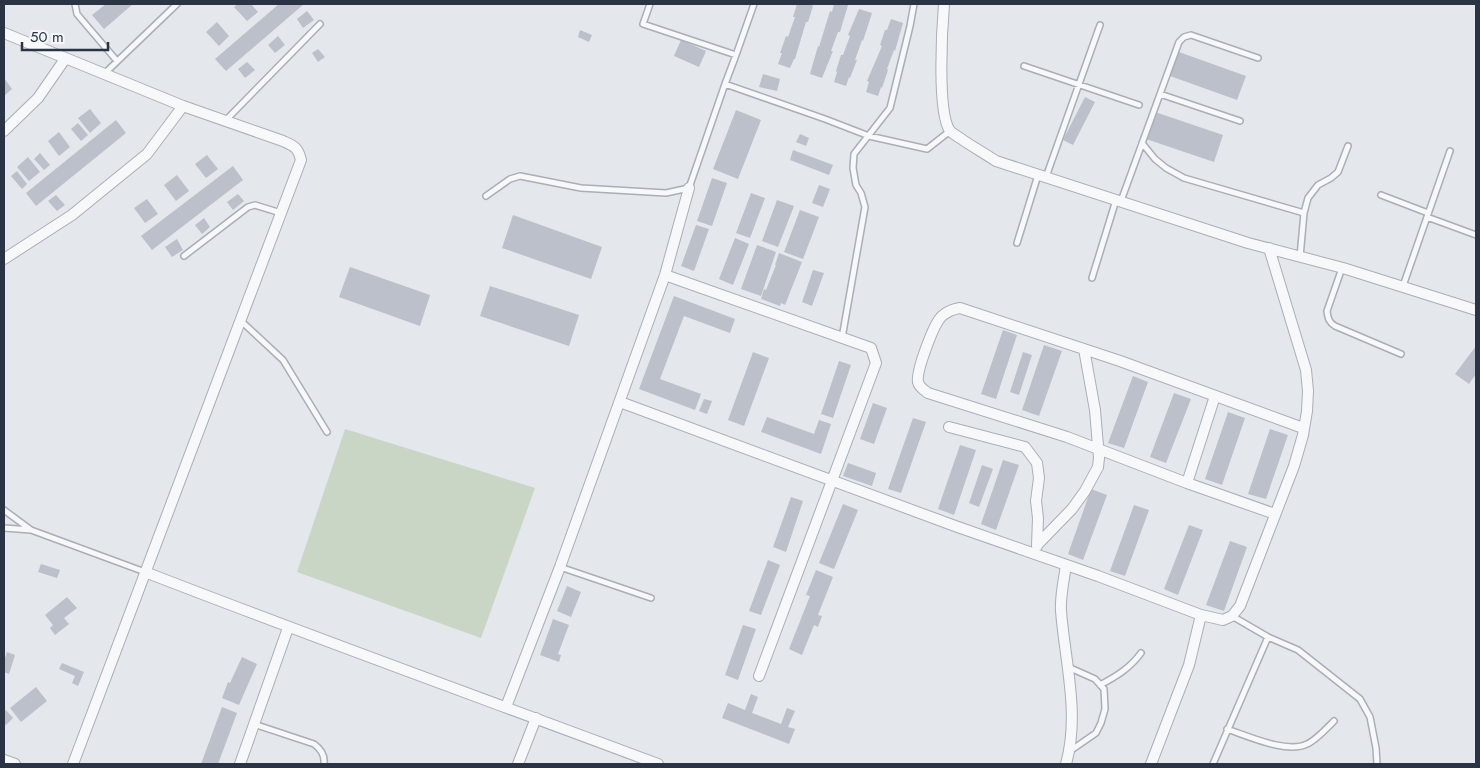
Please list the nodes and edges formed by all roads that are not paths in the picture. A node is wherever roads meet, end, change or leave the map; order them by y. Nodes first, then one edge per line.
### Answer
1 (75, 4) edge
2 (177, 4) edge
3 (650, 4) edge
4 (754, 4) edge
5 (914, 4) edge
6 (944, 4) edge
7 (320, 24) dead end
8 (1100, 25) dead end
9 (4, 33) edge
10 (736, 55) junction
11 (1258, 58) dead end
12 (65, 59) junction
13 (117, 61) junction
14 (1024, 66) dead end
15 (104, 74) junction
16 (725, 84) junction
17 (1079, 85) junction
18 (1160, 94) junction
19 (184, 106) junction
20 (1138, 106) dead end
21 (226, 120) junction
22 (1240, 121) dead end
23 (4, 131) edge
24 (950, 131) junction
25 (869, 136) junction
26 (1142, 143) junction
27 (1348, 146) dead end
28 (1450, 151) dead end
29 (1042, 176) junction
30 (689, 188) junction
31 (1381, 195) dead end
32 (486, 196) dead end
33 (1118, 201) junction
34 (281, 213) junction
35 (1304, 214) junction
36 (1428, 215) junction
37 (1476, 235) edge
38 (1016, 243) dead end
39 (1269, 248) junction
40 (184, 256) dead end
41 (1300, 256) junction
42 (4, 259) edge
43 (1343, 268) junction
44 (665, 275) junction
45 (1092, 278) dead end
46 (1403, 286) junction
47 (1476, 310) edge
48 (240, 320) junction
49 (842, 338) junction
50 (1084, 349) junction
51 (1401, 354) dead end
52 (1215, 396) junction
53 (620, 402) junction
54 (949, 427) dead end
55 (1303, 428) junction
56 (326, 432) dead end
57 (1098, 449) junction
58 (832, 480) junction
59 (1187, 483) junction
60 (4, 510) edge
61 (1275, 514) junction
62 (4, 528) edge
63 (31, 530) junction
64 (1037, 550) junction
65 (1066, 565) junction
66 (560, 567) junction
67 (145, 572) junction
68 (651, 598) dead end
69 (1200, 615) junction
70 (1232, 616) junction
71 (288, 628) junction
72 (1268, 637) junction
73 (1141, 653) dead end
74 (1068, 667) junction
75 (759, 676) dead end
76 (1100, 685) junction
77 (506, 707) junction
78 (536, 718) junction
79 (1334, 721) dead end
80 (254, 724) junction
81 (1227, 729) junction
82 (1068, 753) junction
83 (4, 760) edge
84 (15, 764) edge
85 (73, 764) edge
86 (240, 764) edge
87 (324, 764) edge
88 (518, 764) edge
89 (658, 764) edge
90 (1066, 764) edge
91 (1151, 764) edge
92 (1213, 764) edge
93 (1378, 764) edge

1 - 13 lane
2 - 13 lane
3 - 10 lane
4 - 10 lane
5 - 25 lane
6 - 24 street
7 - 21 lane
8 - 17 lane
9 - 12 street
10 - 16 lane
11 - 18 lane
12 - 15 street
12 - 23 street
13 - 15 lane
14 - 17 lane
15 - 19 street
16 - 25 lane
16 - 30 lane
17 - 20 lane
17 - 29 lane
18 - 22 lane
18 - 26 lane
19 - 21 street
19 - 42 street
21 - 34 street
24 - 25 lane
24 - 29 street
25 - 49 lane
26 - 33 lane
26 - 35 lane
27 - 35 lane
28 - 36 lane
29 - 33 street
29 - 38 lane
30 - 32 lane
30 - 44 street
31 - 36 lane
33 - 39 street
33 - 45 lane
34 - 40 lane
34 - 48 street
35 - 41 lane
36 - 37 lane
36 - 46 lane
39 - 41 street
39 - 55 street
41 - 43 street
43 - 46 street
43 - 51 lane
44 - 49 street
44 - 53 street
46 - 47 street
48 - 56 lane
48 - 67 street
49 - 58 street
50 - 52 street
50 - 57 street
50 - 57 street
52 - 55 street
52 - 59 street
53 - 58 street
53 - 66 street
54 - 64 street
55 - 61 street
57 - 59 street
57 - 64 street
58 - 64 street
58 - 75 street
59 - 61 street
60 - 63 lane
61 - 70 street
62 - 63 lane
63 - 67 lane
64 - 65 street
65 - 69 street
65 - 74 street
66 - 68 lane
66 - 77 street
67 - 71 street
67 - 85 street
69 - 70 street
69 - 91 street
70 - 72 lane
71 - 77 street
71 - 80 street
72 - 81 lane
72 - 93 lane
73 - 76 lane
74 - 76 lane
74 - 82 street
76 - 82 lane
77 - 78 street
78 - 88 street
78 - 89 street
79 - 81 lane
80 - 86 street
80 - 87 lane
81 - 92 lane
82 - 90 street
83 - 84 street

